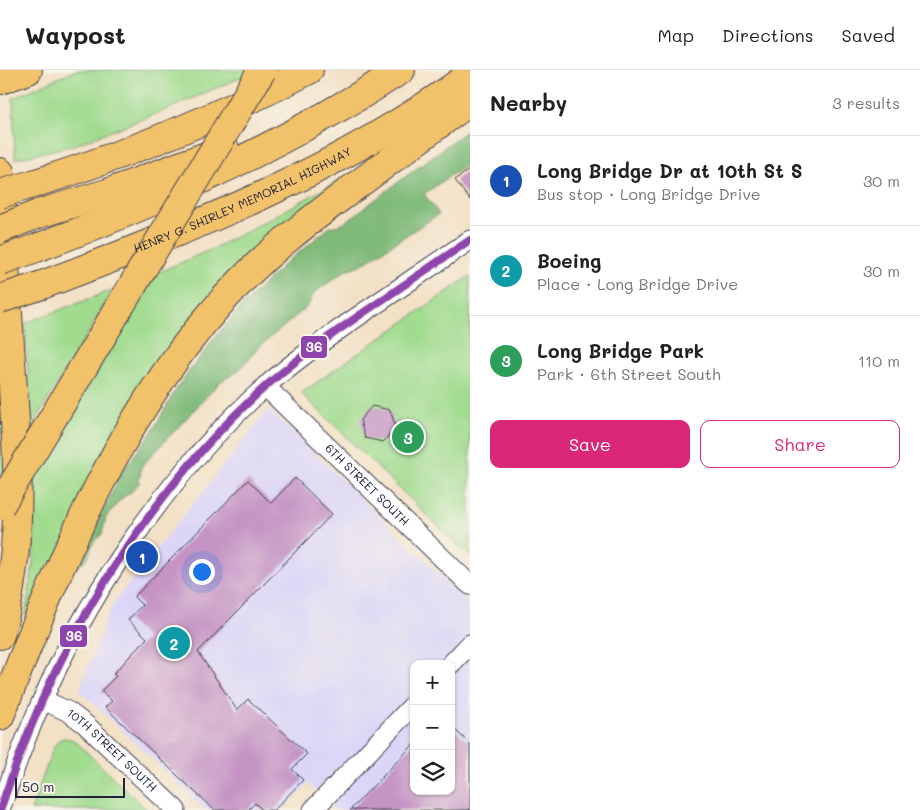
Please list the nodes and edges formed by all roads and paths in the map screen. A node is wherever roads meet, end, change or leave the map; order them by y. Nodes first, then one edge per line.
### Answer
1 (28, 70) edge
2 (262, 70) edge
3 (309, 70) edge
4 (378, 70) edge
5 (401, 70) edge
6 (470, 75) edge
7 (0, 80) edge
8 (470, 101) edge
9 (0, 172) edge
10 (35, 176) junction
11 (0, 177) edge
12 (0, 194) edge
13 (38, 214) junction
14 (0, 224) edge
15 (0, 229) edge
16 (470, 240) edge
17 (0, 261) edge
18 (0, 299) edge
19 (265, 386) junction
20 (0, 506) edge
21 (470, 585) edge
22 (0, 635) edge
23 (470, 644) edge
24 (455, 660) edge
25 (43, 700) junction
26 (413, 705) edge
27 (0, 716) edge
28 (0, 810) edge
29 (176, 810) edge
30 (313, 810) edge

1 - 7 highway
2 - 20 highway, bridge
3 - 10 highway
4 - 13 highway
5 - 17 highway, bridge
6 - 18 highway, HENRY G. SHIRLEY MEMORIAL HIGHWAY, bridge
8 - 27 highway
9 - 22 highway
10 - 11 highway
10 - 12 highway, bridge
13 - 14 highway, bridge
13 - 15 highway, bridge
16 - 19 street
19 - 21 street, 6TH STREET SOUTH
19 - 25 street
23 - 24 street
25 - 28 street
25 - 29 street, 10TH STREET SOUTH
26 - 30 street

